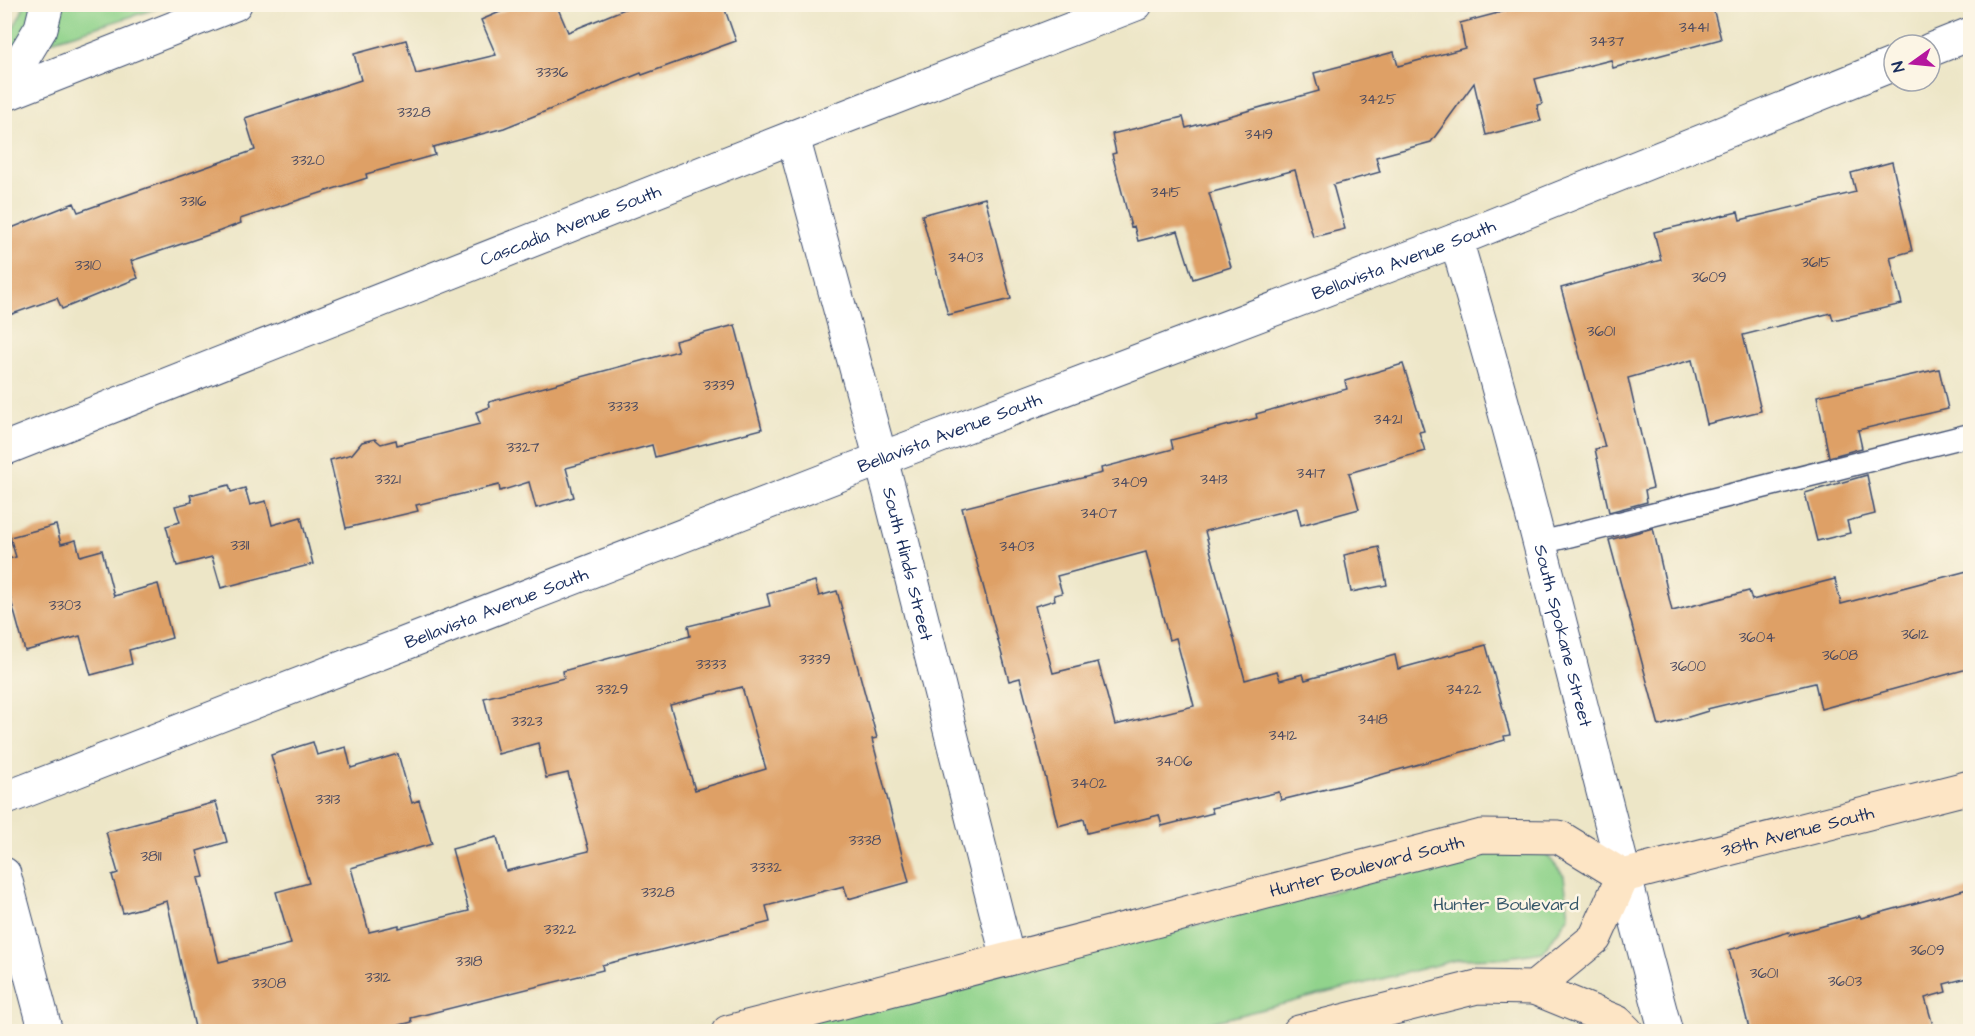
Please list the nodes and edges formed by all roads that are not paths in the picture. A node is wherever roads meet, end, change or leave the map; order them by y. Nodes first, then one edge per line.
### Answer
1 (47, 4) edge
2 (235, 4) edge
3 (1136, 4) edge
4 (1971, 34) edge
5 (1942, 45) edge
6 (1882, 69) edge
7 (4, 89) edge
8 (4, 95) edge
9 (793, 137) junction
10 (1456, 240) junction
11 (1971, 435) edge
12 (4, 449) edge
13 (880, 459) junction
14 (1540, 543) junction
15 (1971, 787) edge
16 (4, 799) edge
17 (4, 874) edge
18 (1623, 876) junction
19 (1008, 959) junction
20 (1534, 988) junction
21 (46, 1032) edge
22 (728, 1032) edge
23 (1299, 1032) edge
24 (1627, 1032) edge
25 (1666, 1032) edge

1 - 7 street
2 - 8 street
3 - 9 street, Cascadia Avenue South
4 - 5 street
6 - 10 street, Bellavista Avenue South
9 - 12 street, Cascadia Avenue South
9 - 13 street, South Hinds Street
10 - 13 street, Bellavista Avenue South
10 - 14 street, South Spokane Street
11 - 14 lane
13 - 16 street, Bellavista Avenue South
13 - 19 street, South Hinds Street
14 - 18 street, South Spokane Street
15 - 18 street, 38th Avenue South
17 - 21 street
18 - 19 street, Hunter Boulevard South
18 - 20 street
18 - 25 street, South Spokane Street
19 - 22 street, Hunter Boulevard South
20 - 23 street
20 - 24 street

